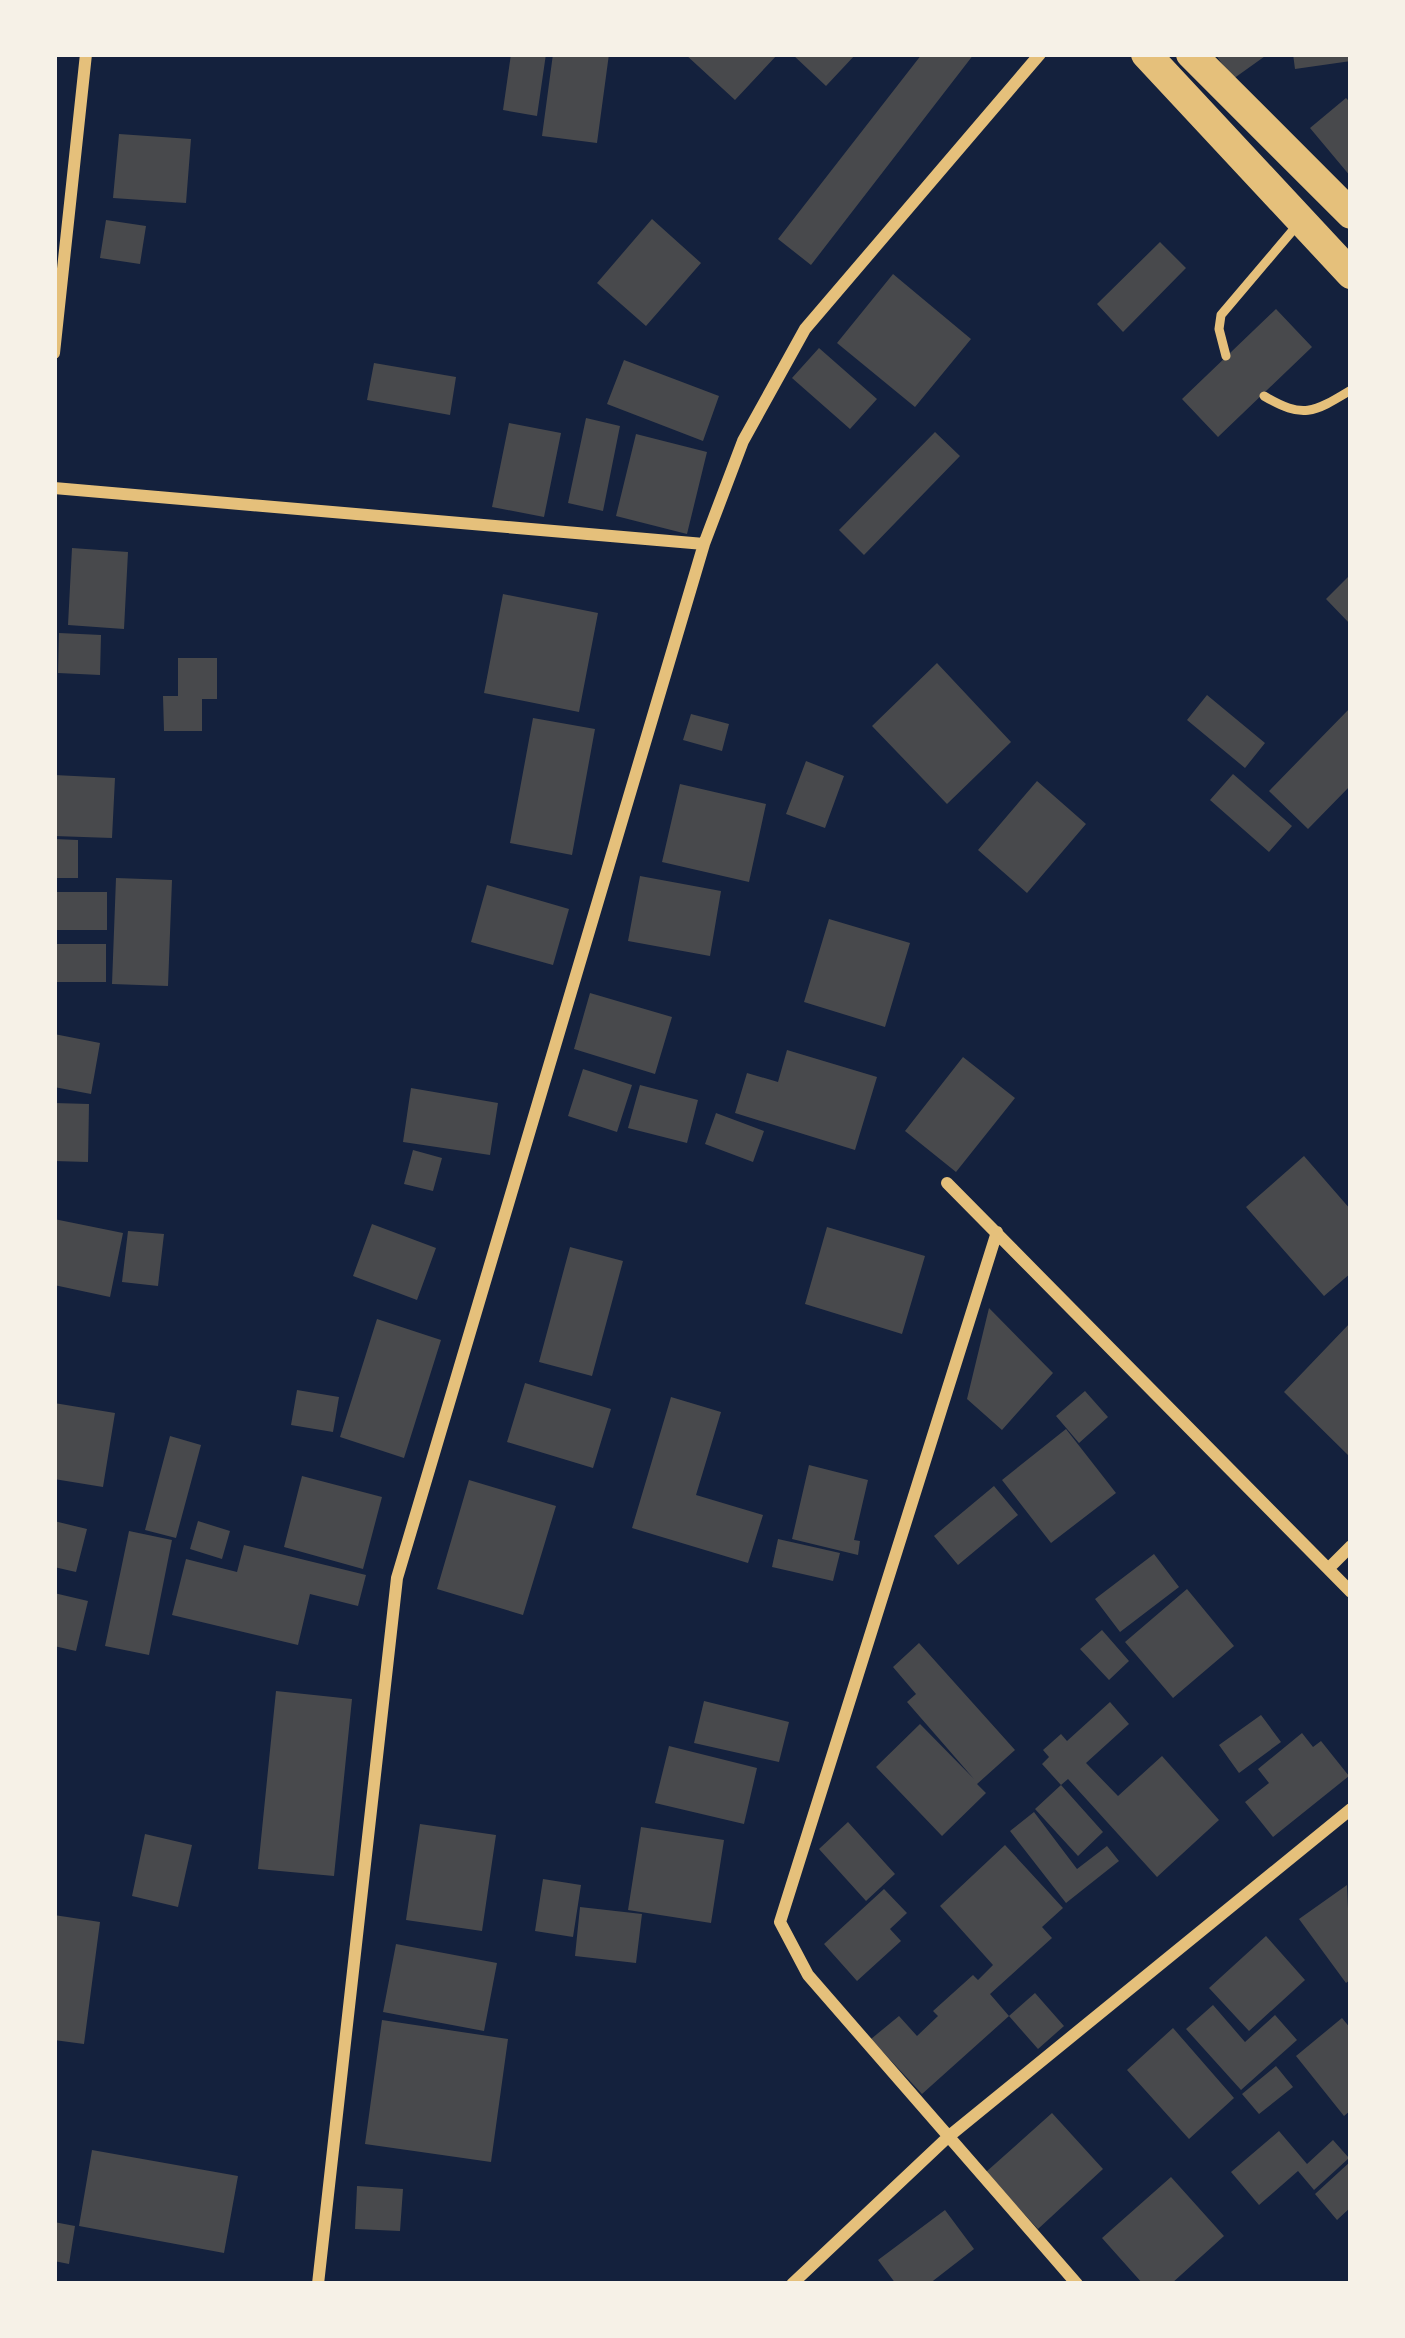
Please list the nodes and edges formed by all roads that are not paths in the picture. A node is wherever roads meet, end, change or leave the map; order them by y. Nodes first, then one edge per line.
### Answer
1 (86, 54) edge
2 (1040, 54) edge
3 (1146, 54) edge
4 (1191, 54) edge
5 (1351, 214) edge
6 (1299, 223) junction
7 (1351, 274) edge
8 (54, 352) edge
9 (1226, 356) dead end
10 (1351, 390) edge
11 (1264, 396) dead end
12 (54, 488) edge
13 (704, 544) junction
14 (947, 1183) dead end
15 (997, 1232) junction
16 (1351, 1546) edge
17 (1329, 1568) junction
18 (1351, 1592) edge
19 (1351, 1809) edge
20 (948, 2138) junction
21 (318, 2284) edge
22 (792, 2284) edge
23 (1077, 2284) edge

1 - 8 street
2 - 13 street
3 - 6 main road
4 - 5 main road
6 - 7 main road
6 - 9 lane
10 - 11 lane
12 - 13 street
13 - 21 street
14 - 15 street
15 - 17 street
15 - 20 street
16 - 17 street
17 - 18 street
19 - 20 street
20 - 22 street
20 - 23 street

